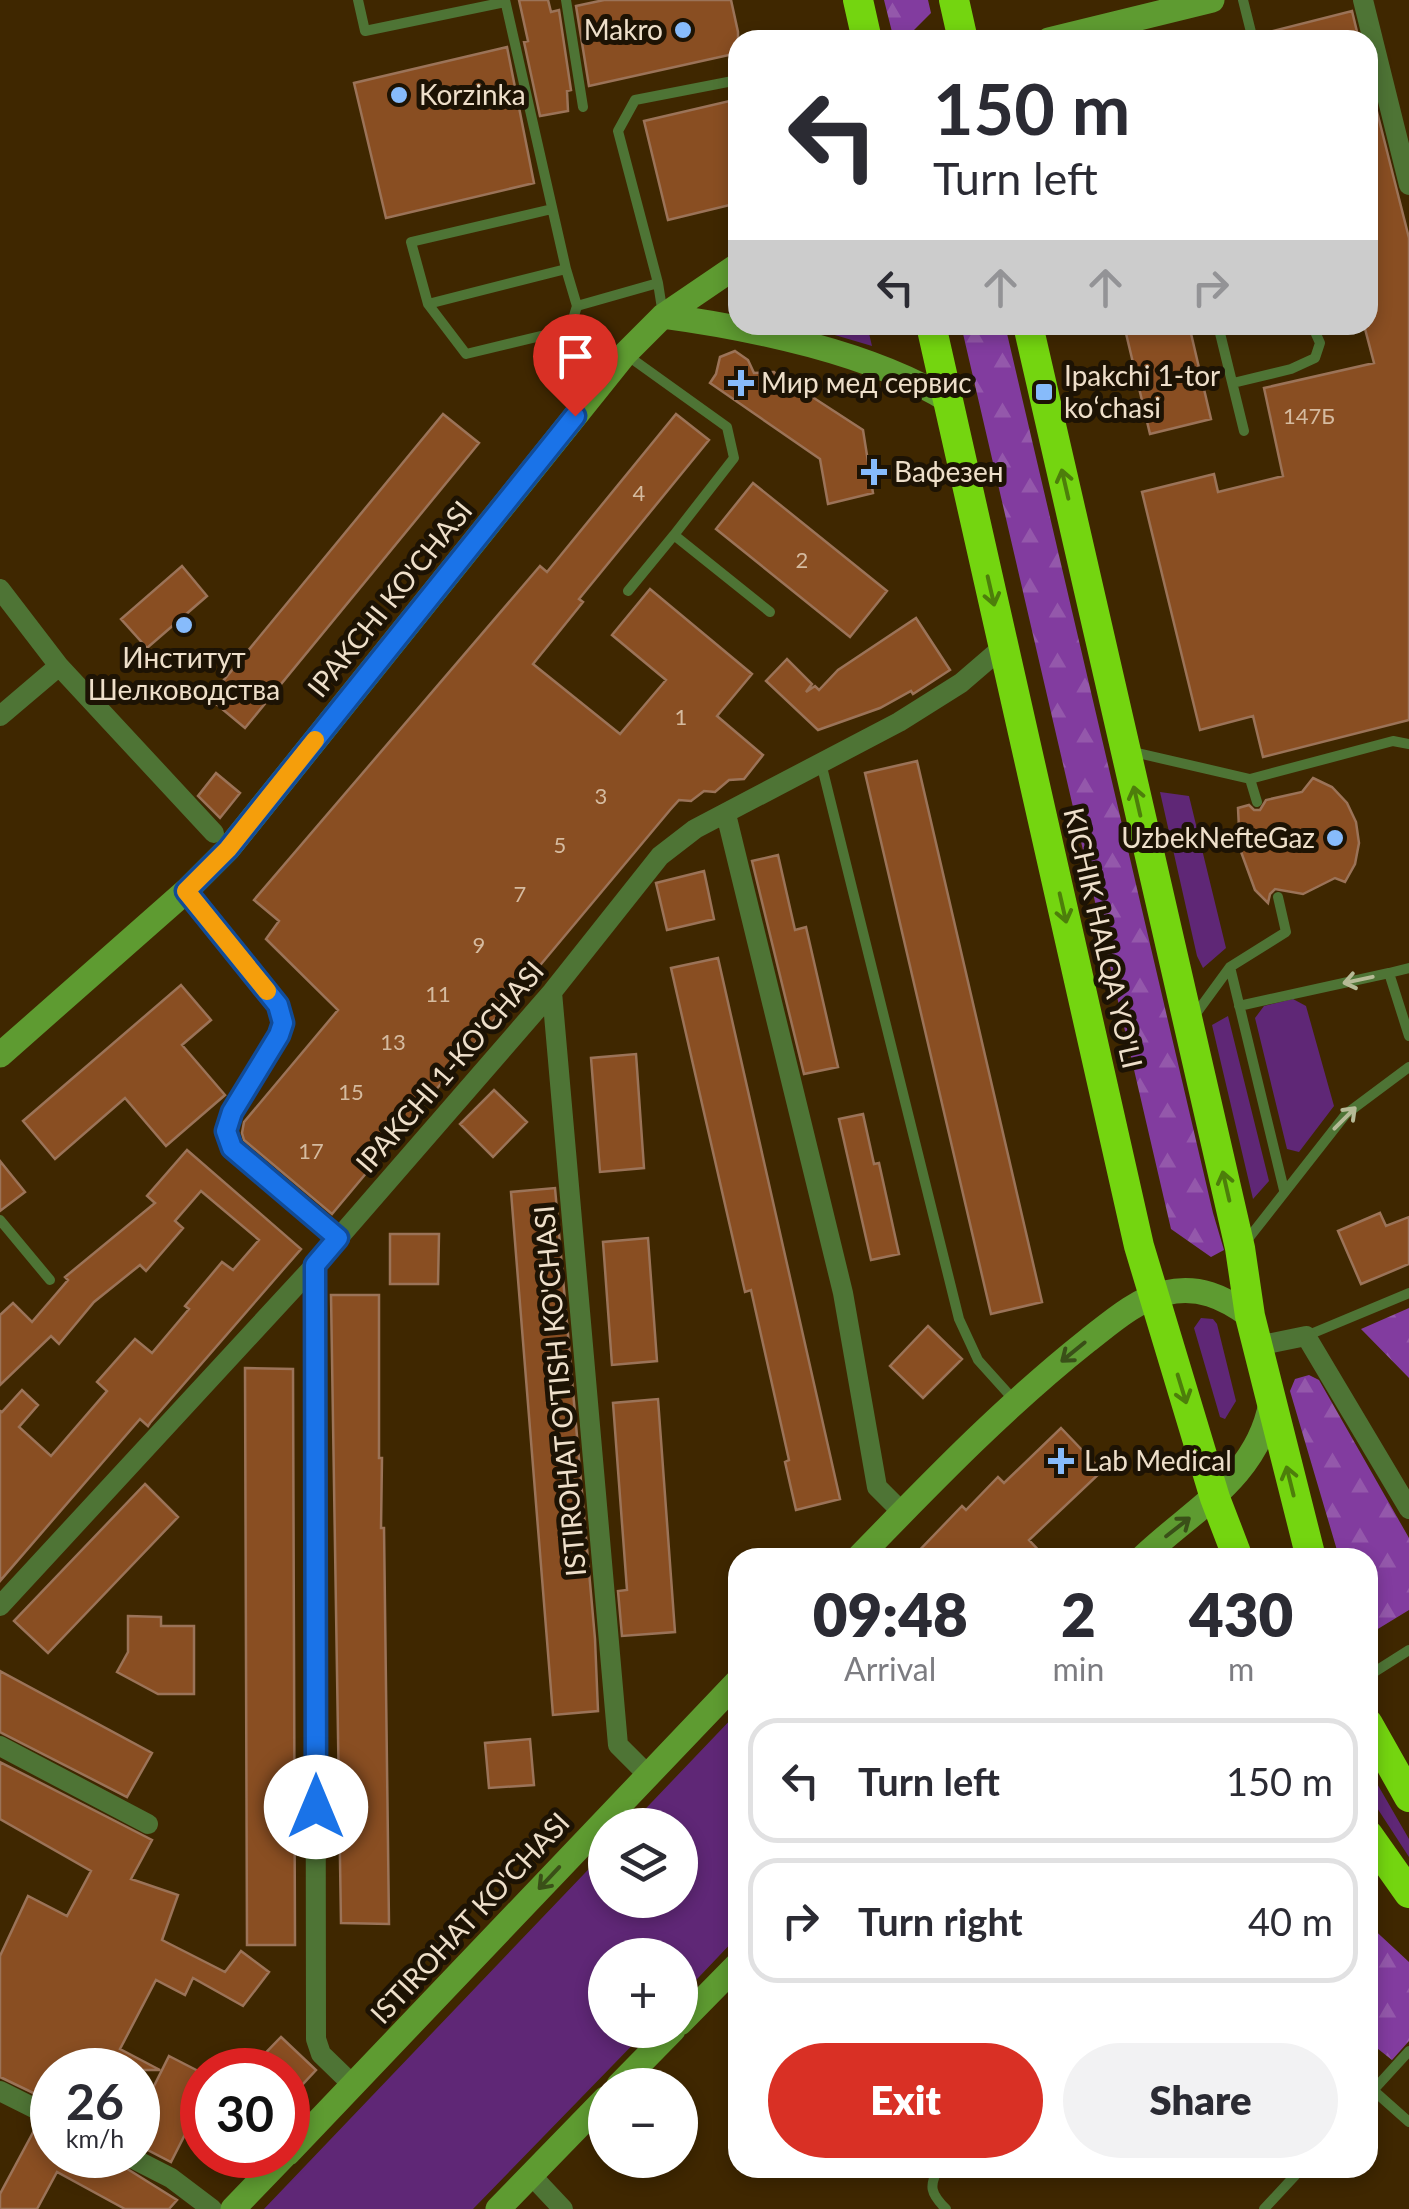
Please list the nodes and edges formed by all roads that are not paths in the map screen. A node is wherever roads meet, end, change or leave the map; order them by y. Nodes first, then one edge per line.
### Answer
1 (358, 0) edge
2 (566, 0) edge
3 (858, 0) edge
4 (954, 0) edge
5 (1212, 0) edge
6 (1243, 0) edge
7 (1363, 0) edge
8 (505, 1) edge
9 (865, 30) edge
10 (962, 30) edge
11 (1090, 30) edge
12 (1251, 30) edge
13 (1370, 30) edge
14 (1378, 60) edge
15 (728, 82) edge
16 (583, 107) dead end
17 (1409, 185) edge
18 (552, 209) junction
19 (566, 270) junction
20 (728, 272) edge
21 (658, 283) junction
22 (428, 304) junction
23 (578, 306) junction
24 (663, 316) junction
25 (728, 325) edge
26 (764, 335) edge
27 (934, 335) edge
28 (1030, 335) edge
29 (1221, 335) edge
30 (1317, 335) edge
31 (625, 354) junction
32 (1233, 384) junction
33 (949, 402) junction
34 (1244, 432) dead end
35 (674, 535) junction
36 (0, 589) edge
37 (628, 591) dead end
38 (770, 612) dead end
39 (1004, 646) junction
40 (59, 666) junction
41 (0, 716) edge
42 (1409, 744) edge
43 (1126, 750) junction
44 (821, 763) junction
45 (1250, 779) junction
46 (1257, 802) dead end
47 (726, 814) junction
48 (221, 841) junction
49 (186, 891) junction
50 (1278, 897) dead end
51 (1230, 967) junction
52 (1409, 968) edge
53 (1389, 973) junction
54 (552, 992) junction
55 (1240, 1006) junction
56 (1189, 1024) junction
57 (1409, 1036) edge
58 (0, 1054) edge
59 (1409, 1067) edge
60 (1284, 1190) junction
61 (0, 1220) edge
62 (338, 1238) junction
63 (1240, 1248) junction
64 (315, 1265) junction
65 (50, 1280) dead end
66 (1409, 1293) edge
67 (1153, 1296) junction
68 (1250, 1316) junction
69 (1306, 1336) junction
70 (1257, 1346) junction
71 (1014, 1400) junction
72 (1271, 1403) junction
73 (1214, 1498) junction
74 (1409, 1509) edge
75 (902, 1512) junction
76 (868, 1548) edge
77 (1154, 1548) edge
78 (1234, 1548) edge
79 (1308, 1548) edge
80 (0, 1606) edge
81 (1409, 1650) edge
82 (1378, 1670) edge
83 (728, 1691) edge
84 (1378, 1742) edge
85 (0, 1746) edge
86 (647, 1774) junction
87 (1409, 1798) edge
88 (148, 1824) dead end
89 (1378, 1848) edge
90 (1409, 1893) edge
91 (728, 1974) edge
92 (698, 2004) edge
93 (655, 2048) edge
94 (1409, 2051) edge
95 (636, 2068) edge
96 (1378, 2084) edge
97 (353, 2085) junction
98 (0, 2090) edge
99 (1378, 2099) edge
100 (30, 2106) edge
101 (588, 2116) edge
102 (1409, 2122) edge
103 (310, 2129) edge
104 (160, 2172) edge
105 (531, 2175) junction
106 (263, 2178) edge
107 (933, 2178) edge
108 (1293, 2178) edge
109 (212, 2209) edge
110 (234, 2209) edge
111 (498, 2209) edge
112 (564, 2209) edge
113 (946, 2209) edge
114 (1264, 2209) edge

1 - 8 lane
2 - 16 lane
3 - 9 highway
4 - 10 highway
5 - 11 main road
6 - 12 lane
7 - 13 street
8 - 18 lane
14 - 17 street
15 - 21 lane
18 - 19 lane
18 - 22 lane
19 - 22 lane
19 - 23 lane
20 - 24 main road, IPAKCHI KO'CHASI
21 - 23 lane
21 - 24 lane
22 - 23 lane
24 - 25 main road
24 - 31 main road, IPAKCHI KO'CHASI
26 - 33 main road
27 - 33 highway, KICHIK HALQA YO'LI
43 -> 28 highway
29 - 32 lane
30 - 32 lane
31 - 35 lane
31 - 48 main road, IPAKCHI KO'CHASI
32 - 34 lane
33 -> 39 highway, KICHIK HALQA YO'LI
35 - 37 lane
35 - 38 lane
36 - 40 street
39 - 44 street, IPAKCHI 1-KO'CHASI
39 -> 67 highway, KICHIK HALQA YO'LI
40 - 41 street
40 - 48 street
42 - 45 lane
43 - 45 lane
56 -> 43 highway
44 - 47 street, IPAKCHI 1-KO'CHASI
44 - 71 lane
45 - 46 lane
47 - 54 street, IPAKCHI 1-KO'CHASI
47 - 75 street
48 - 49 main road, IPAKCHI KO'CHASI
49 - 58 main road, IPAKCHI KO'CHASI
49 - 62 street
50 - 51 lane
51 - 55 lane
51 - 56 lane
52 - 53 lane
53 -> 55 lane
53 - 57 lane
54 - 62 street, IPAKCHI 1-KO'CHASI
54 - 86 street, ISTIROHAT O'TISH KO'CHASI
55 - 60 lane
63 -> 56 highway
60 -> 59 lane
60 - 63 lane
61 - 65 lane
62 - 64 street, IPAKCHI 1-KO'CHASI
63 - 68 highway
64 - 80 street, IPAKCHI 1-KO'CHASI
64 - 97 street
66 - 69 lane
67 - 68 main road
67 -> 71 main road
67 -> 73 highway, KICHIK HALQA YO'LI
68 - 70 highway
69 - 70 street
69 - 74 street
70 - 72 highway
71 - 75 main road
72 - 73 main road
79 -> 72 highway
77 -> 73 main road
73 - 78 highway, KICHIK HALQA YO'LI
75 - 76 main road
81 - 82 lane
83 - 86 main road, ISTIROHAT KO'CHASI
84 - 87 highway
85 - 88 street
86 -> 97 main road, ISTIROHAT KO'CHASI
89 - 90 highway
91 - 92 main road
93 - 95 main road
94 - 96 lane
97 - 103 main road, ISTIROHAT KO'CHASI
98 - 100 street
99 - 102 lane
101 - 105 main road
104 - 109 street
105 - 111 main road
105 - 112 street
106 - 110 main road, ISTIROHAT KO'CHASI
107 - 113 lane
108 - 114 lane

